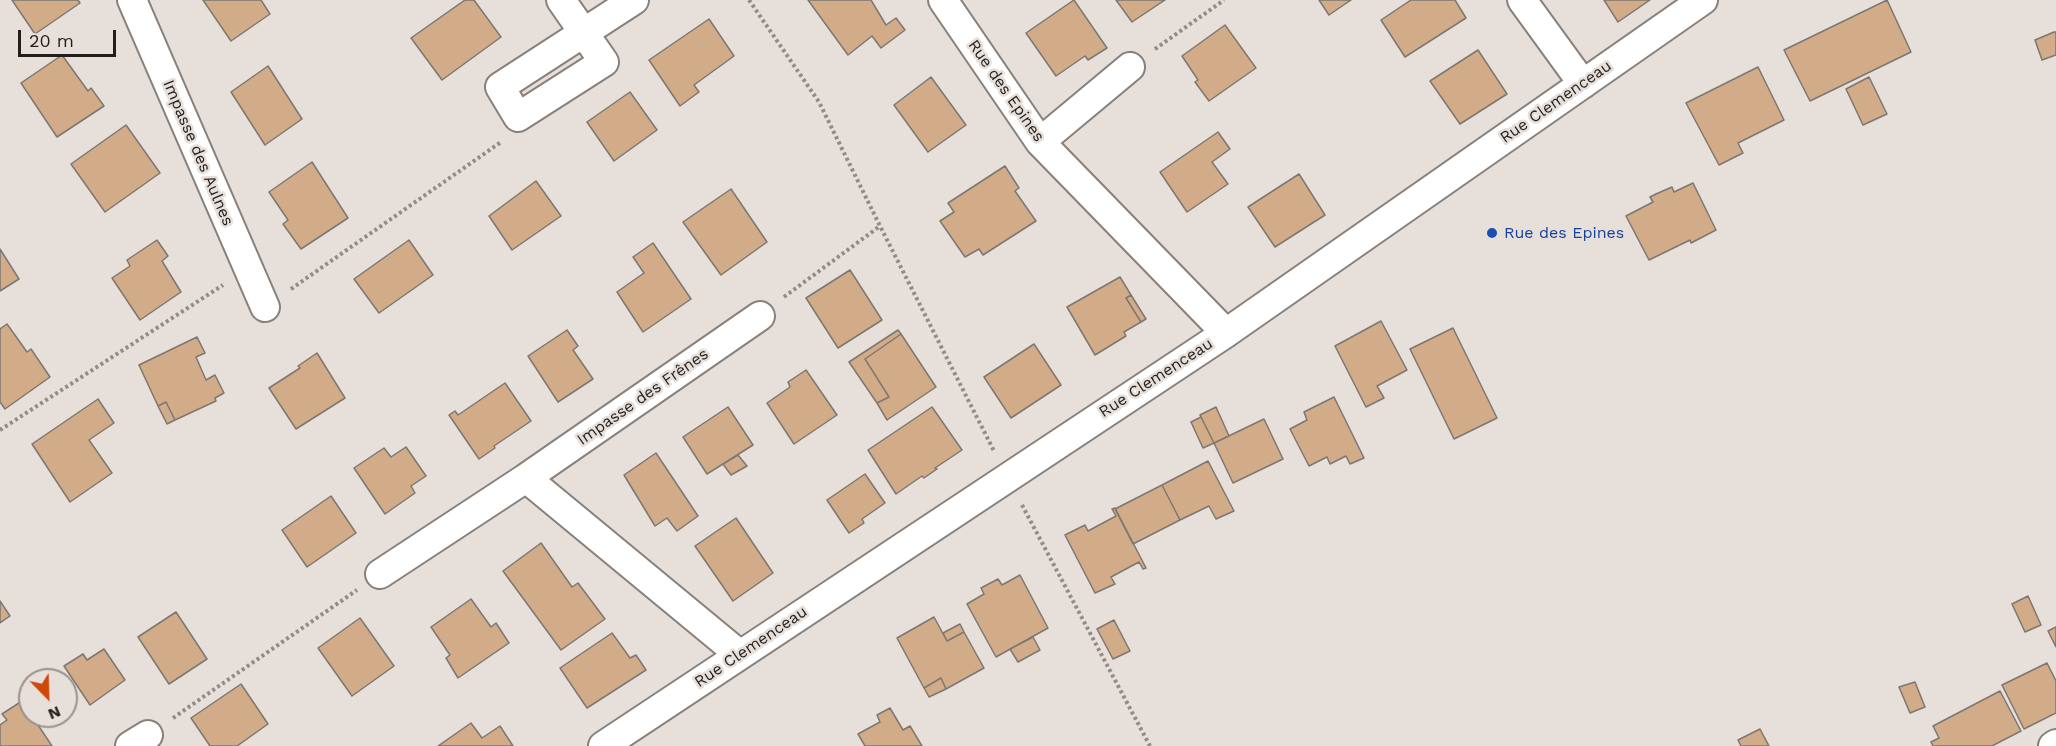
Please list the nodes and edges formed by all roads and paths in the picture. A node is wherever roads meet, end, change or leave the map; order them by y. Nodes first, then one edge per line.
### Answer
1 (132, 0) edge
2 (561, 0) edge
3 (634, 0) edge
4 (749, 0) edge
5 (943, 0) edge
6 (1224, 0) edge
7 (1522, 0) edge
8 (1703, 0) edge
9 (583, 32) junction
10 (1130, 67) joint
11 (1583, 84) junction
12 (519, 117) joint
13 (1040, 142) junction
14 (880, 226) junction
15 (248, 268) junction
16 (265, 307) joint
17 (760, 316) joint
18 (1226, 333) junction
19 (0, 430) edge
20 (1007, 477) junction
21 (526, 478) junction
22 (380, 574) joint
23 (739, 654) junction
24 (139, 741) edge
25 (603, 746) edge
26 (1150, 746) edge

1 - 15 street, Impasse des Aulnes
2 - 9 street
3 - 9 street
4 - 14 path
5 - 13 street, Rue des Epines
6 - 10 path
7 - 11 street
8 - 11 street, Rue Clemenceau
9 - 12 street
10 - 13 street
11 - 18 street, Rue Clemenceau
12 - 16 path
13 - 18 street, Rue des Epines
14 - 17 path
14 - 20 path
15 - 16 street, Impasse des Aulnes
15 - 19 path
17 - 21 street, Impasse des Frênes
18 - 20 street, Rue Clemenceau
20 - 23 street, Rue Clemenceau
20 - 26 path
21 - 22 street, Impasse des Frênes
21 - 23 street
22 - 24 path
23 - 25 street, Rue Clemenceau

